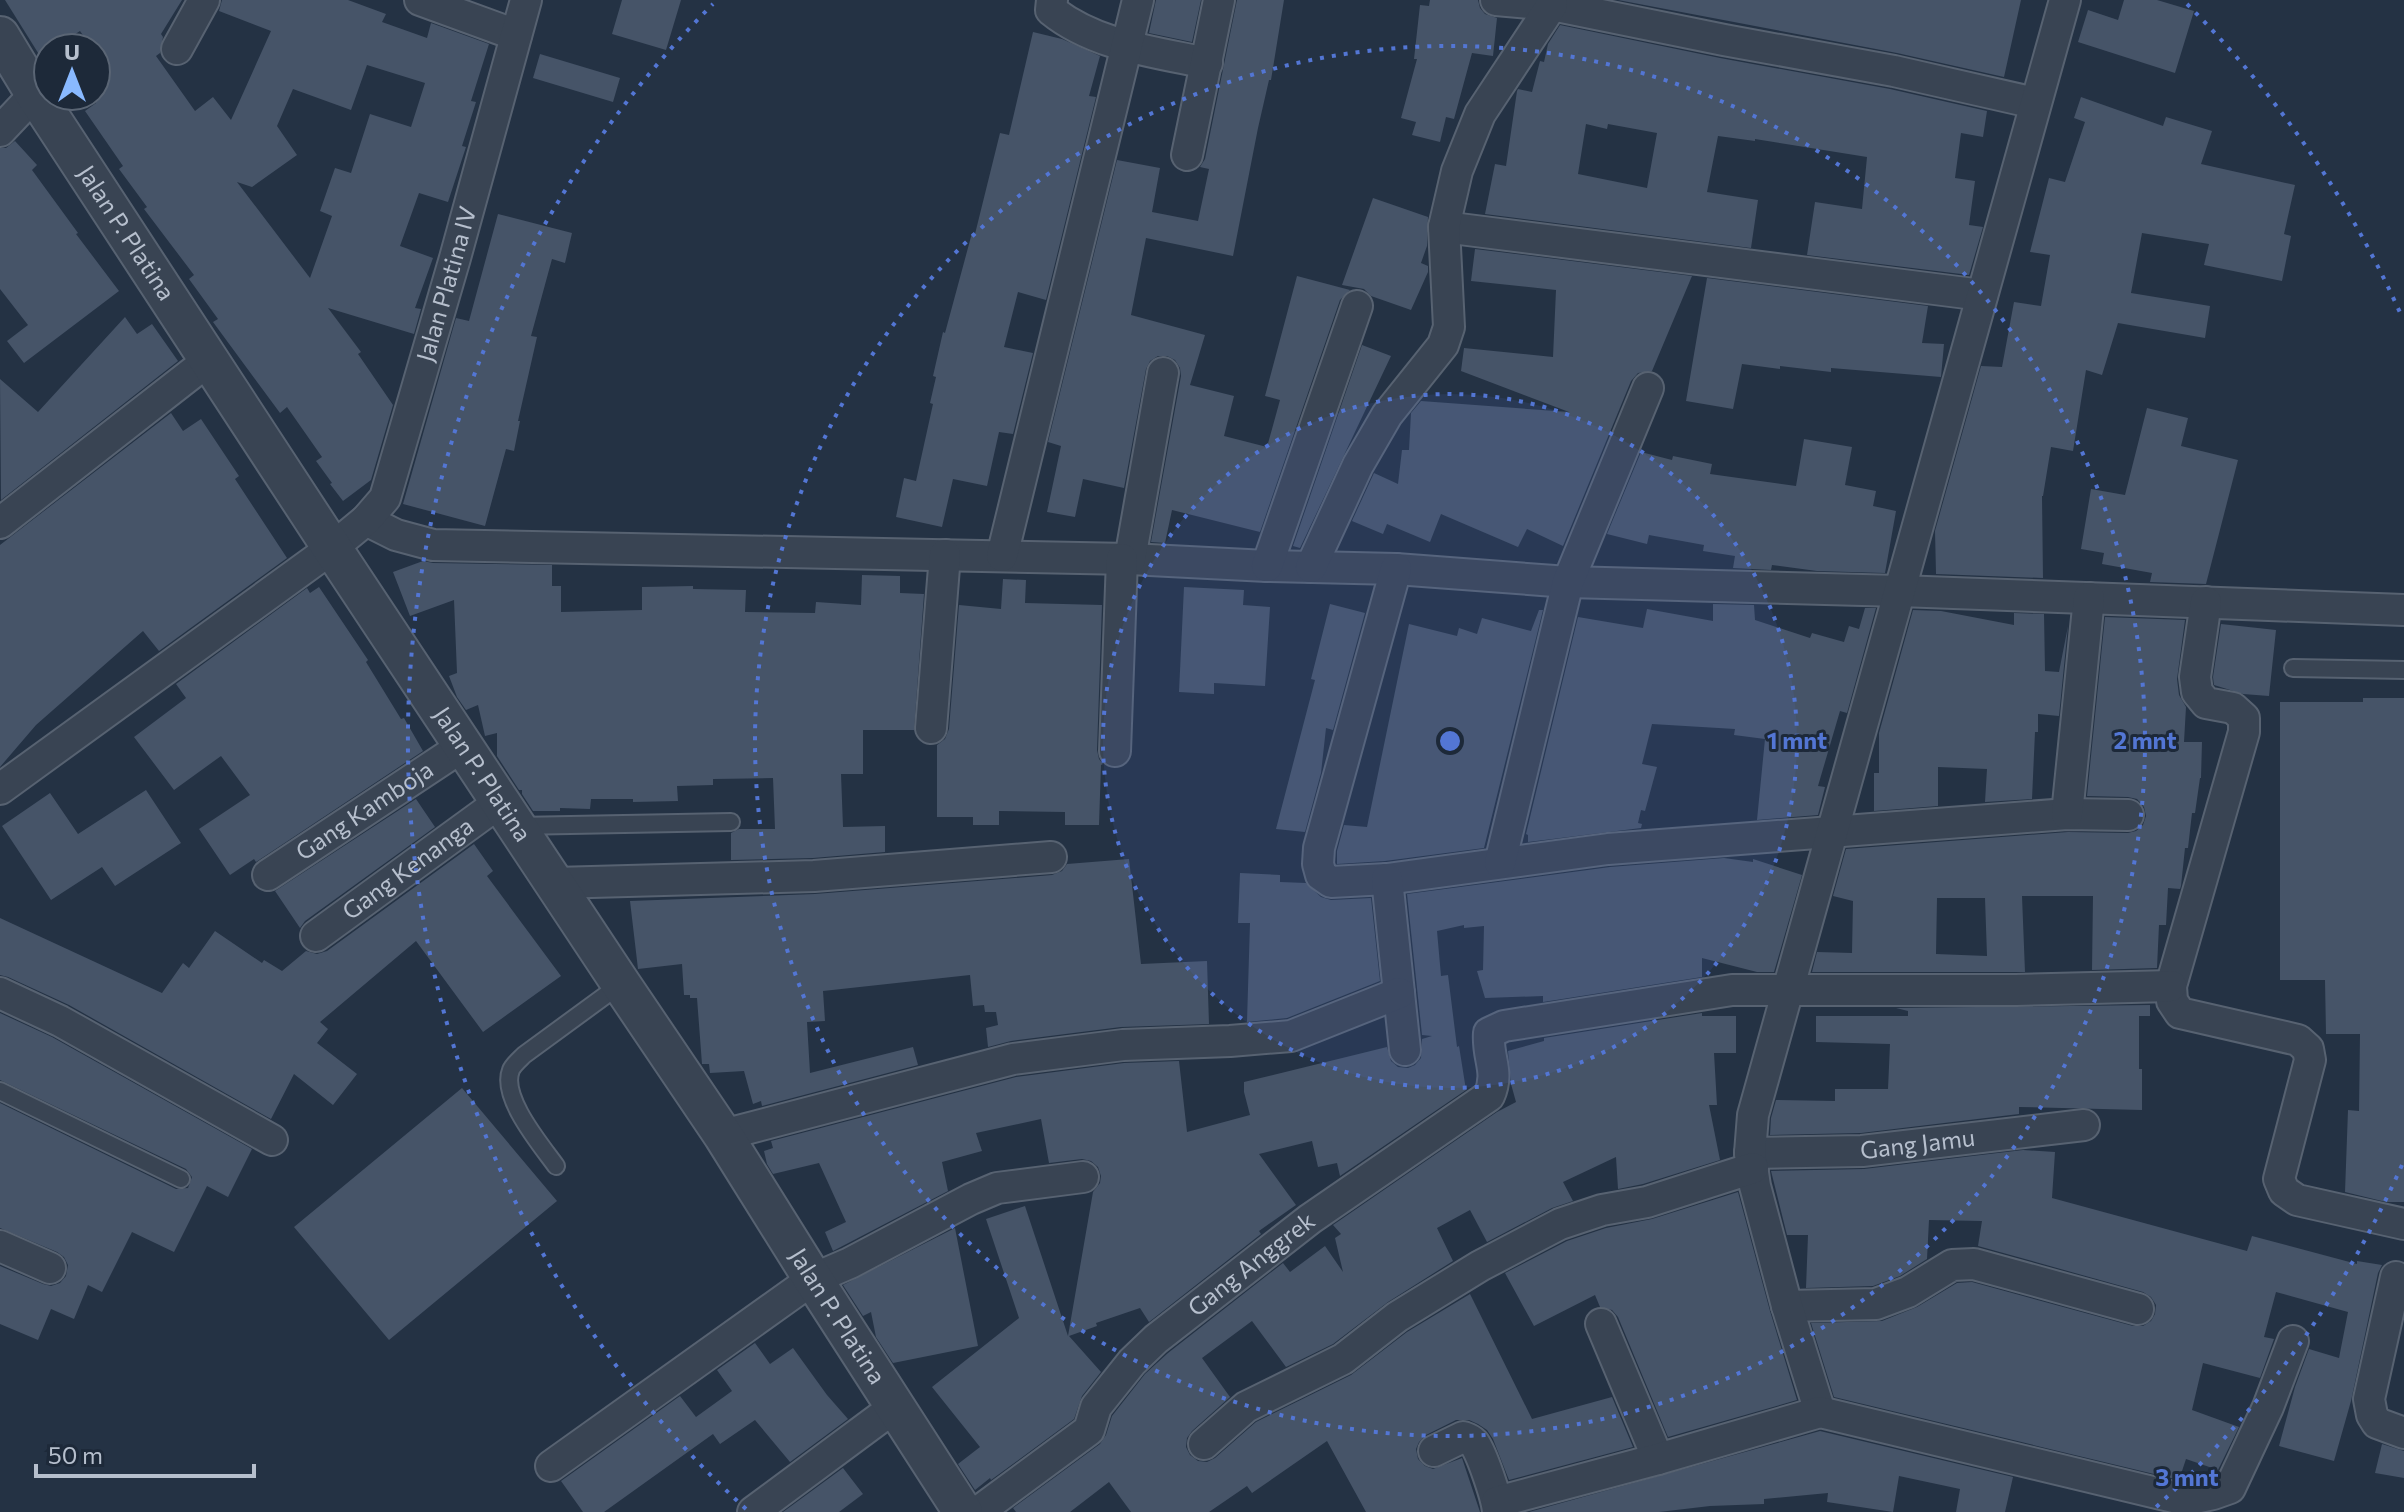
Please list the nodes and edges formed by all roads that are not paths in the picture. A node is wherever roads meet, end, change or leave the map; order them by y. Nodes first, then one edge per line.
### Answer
1 (204, 0) edge
2 (420, 0) edge
3 (526, 0) edge
4 (1052, 0) edge
5 (1138, 0) edge
6 (1219, 0) edge
7 (1496, 0) edge
8 (2065, 0) edge
9 (1552, 5) junction
10 (516, 35) junction
11 (0, 36) edge
12 (1126, 46) junction
13 (177, 49) dead end
14 (1207, 63) junction
15 (32, 89) edge
16 (32, 97) edge
17 (2035, 103) junction
18 (47, 112) edge
19 (0, 131) edge
20 (1187, 155) dead end
21 (1444, 227) junction
22 (1982, 295) junction
23 (1357, 306) dead end
24 (209, 360) junction
25 (1163, 373) dead end
26 (1648, 388) dead end
27 (366, 520) junction
28 (0, 523) edge
29 (332, 548) junction
30 (945, 555) junction
31 (1002, 556) junction
32 (1126, 559) junction
33 (1267, 566) junction
34 (1311, 567) junction
35 (1396, 569) junction
36 (1568, 582) junction
37 (1900, 591) junction
38 (2089, 598) junction
39 (2206, 602) junction
40 (2404, 610) edge
41 (2293, 668) dead end
42 (2404, 670) edge
43 (931, 728) dead end
44 (463, 746) junction
45 (1115, 751) dead end
46 (0, 789) edge
47 (508, 814) junction
48 (2067, 814) junction
49 (2128, 815) dead end
50 (731, 822) dead end
51 (1832, 833) junction
52 (1051, 857) dead end
53 (1500, 863) junction
54 (268, 875) dead end
55 (1387, 879) junction
56 (555, 883) junction
57 (316, 936) dead end
58 (621, 984) junction
59 (2171, 986) junction
60 (1787, 991) junction
61 (0, 993) edge
62 (1399, 993) junction
63 (1405, 1050) dead end
64 (0, 1091) edge
65 (2084, 1125) dead end
66 (723, 1135) junction
67 (272, 1140) dead end
68 (1752, 1160) junction
69 (556, 1166) dead end
70 (1083, 1177) dead end
71 (181, 1179) dead end
72 (2404, 1224) edge
73 (0, 1246) edge
74 (50, 1268) dead end
75 (2396, 1277) dead end
76 (813, 1279) junction
77 (1787, 1306) junction
78 (2138, 1309) dead end
79 (1601, 1324) dead end
80 (2293, 1341) dead end
81 (896, 1406) junction
82 (1820, 1412) junction
83 (2404, 1433) edge
84 (1204, 1444) dead end
85 (1434, 1451) dead end
86 (1658, 1459) junction
87 (551, 1466) dead end
88 (1498, 1507) edge
89 (753, 1512) edge
90 (963, 1512) edge
91 (978, 1512) edge

1 - 13 street
2 - 10 street
3 - 10 street, Jalan Platina IV
4 - 12 street
5 - 12 street
6 - 14 street
7 - 9 street
8 - 17 street
9 - 17 street
9 - 21 street
10 - 27 street, Jalan Platina IV
11 - 15 street, Jalan P. Platina
12 - 14 street
12 - 31 street
14 - 20 street
16 - 19 street
17 - 22 street
18 - 24 street, Jalan P. Platina
21 - 22 street
21 - 34 street
22 - 37 street
23 - 33 street
24 - 28 street
24 - 29 street, Jalan P. Platina
25 - 32 street
26 - 36 street
27 - 29 street, Jalan Platina IV
27 - 30 street
29 - 44 street, Jalan P. Platina
29 - 46 street, Jalan Platina IV
30 - 31 street
30 - 43 street
31 - 32 street
32 - 33 street
32 - 45 street
33 - 34 street
34 - 35 street
35 - 36 street
35 - 55 street
36 - 37 street
36 - 53 street
37 - 38 street
37 - 51 street
38 - 39 street
38 - 48 street
39 - 40 street
39 - 59 street
41 - 42 lane
44 - 47 street, Jalan P. Platina
44 - 54 street, Gang Kamboja
47 - 50 lane
47 - 56 street, Jalan P. Platina
47 - 57 street, Gang Kenanga
48 - 49 street
48 - 51 street
51 - 53 street
51 - 60 street
52 - 56 street
53 - 55 street
55 - 62 street
56 - 58 street, Jalan P. Platina
58 - 66 street, Jalan P. Platina
58 - 69 lane
59 - 60 street
59 - 72 street
60 - 68 street
60 - 91 street, Gang Anggrek
61 - 67 street
62 - 63 street
62 - 66 street
64 - 71 lane
65 - 68 street, Gang Jamu
66 - 76 street, Jalan P. Platina
68 - 77 street
68 - 84 street, Gang Jamu
70 - 76 street
73 - 74 street
75 - 83 street
76 - 81 street, Jalan P. Platina
76 - 87 street
77 - 78 street
77 - 82 street
79 - 86 street
80 - 82 street
81 - 89 street
81 - 90 street, Jalan P. Platina
82 - 86 street
85 - 88 street
86 - 88 street

